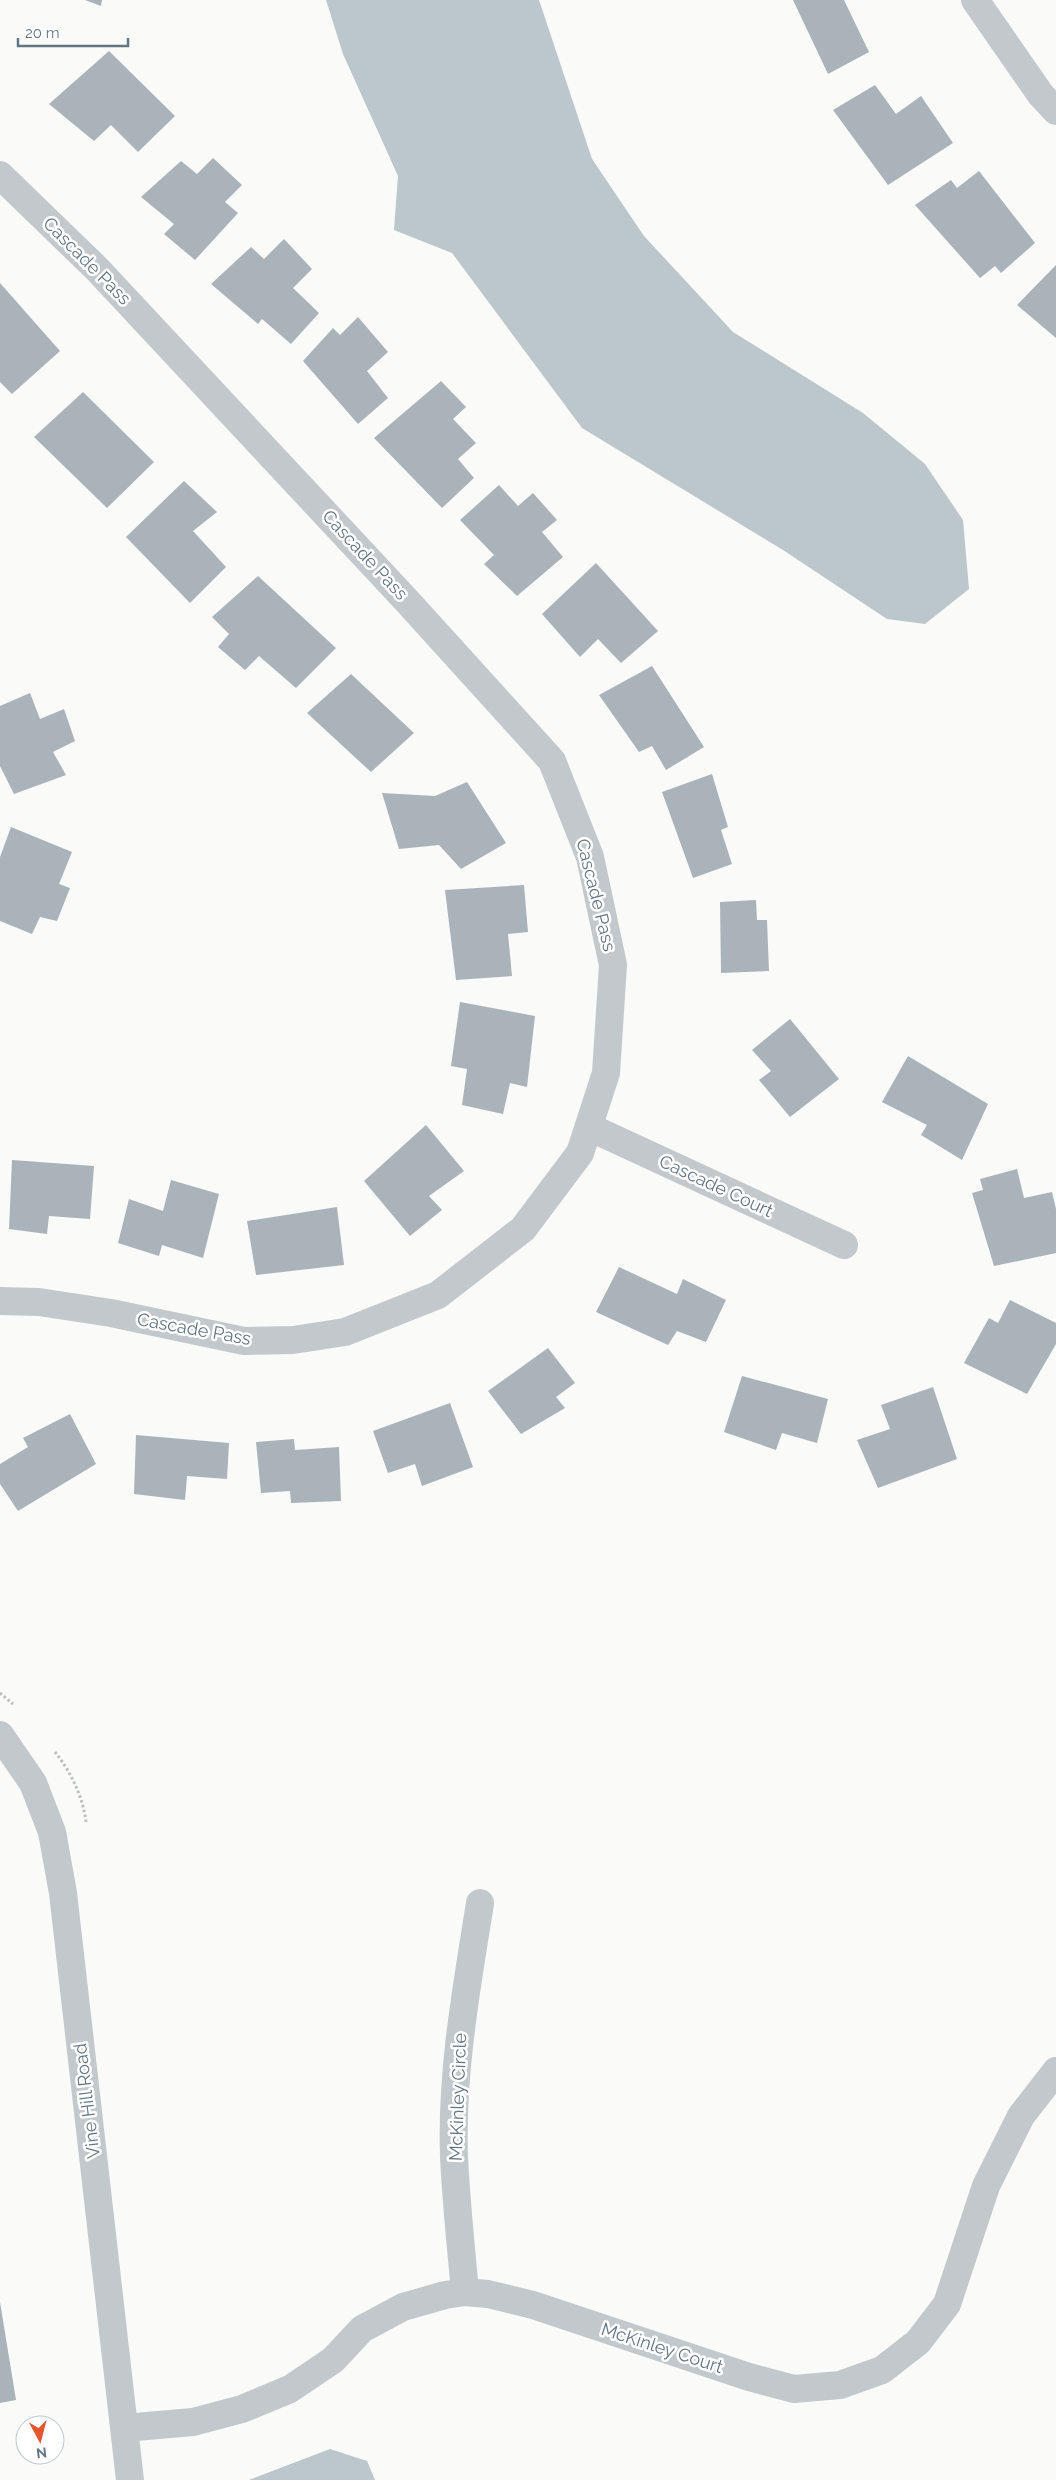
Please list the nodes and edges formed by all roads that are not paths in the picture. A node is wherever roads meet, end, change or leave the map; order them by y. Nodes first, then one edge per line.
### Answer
1 (975, 0) edge
2 (1056, 111) edge
3 (0, 175) edge
4 (588, 1126) junction
5 (844, 1245) dead end
6 (0, 1300) edge
7 (0, 1736) edge
8 (480, 1903) dead end
9 (1056, 2071) edge
10 (465, 2292) junction
11 (124, 2428) junction
12 (130, 2480) edge

1 - 2 street
3 - 4 street, Cascade Pass
4 - 5 street, Cascade Court
4 - 6 street, Cascade Pass
7 - 11 street, Vine Hill Road
8 - 10 street, McKinley Circle
9 - 10 street, McKinley Court
10 - 11 street, McKinley Court
11 - 12 street, Vine Hill Road

